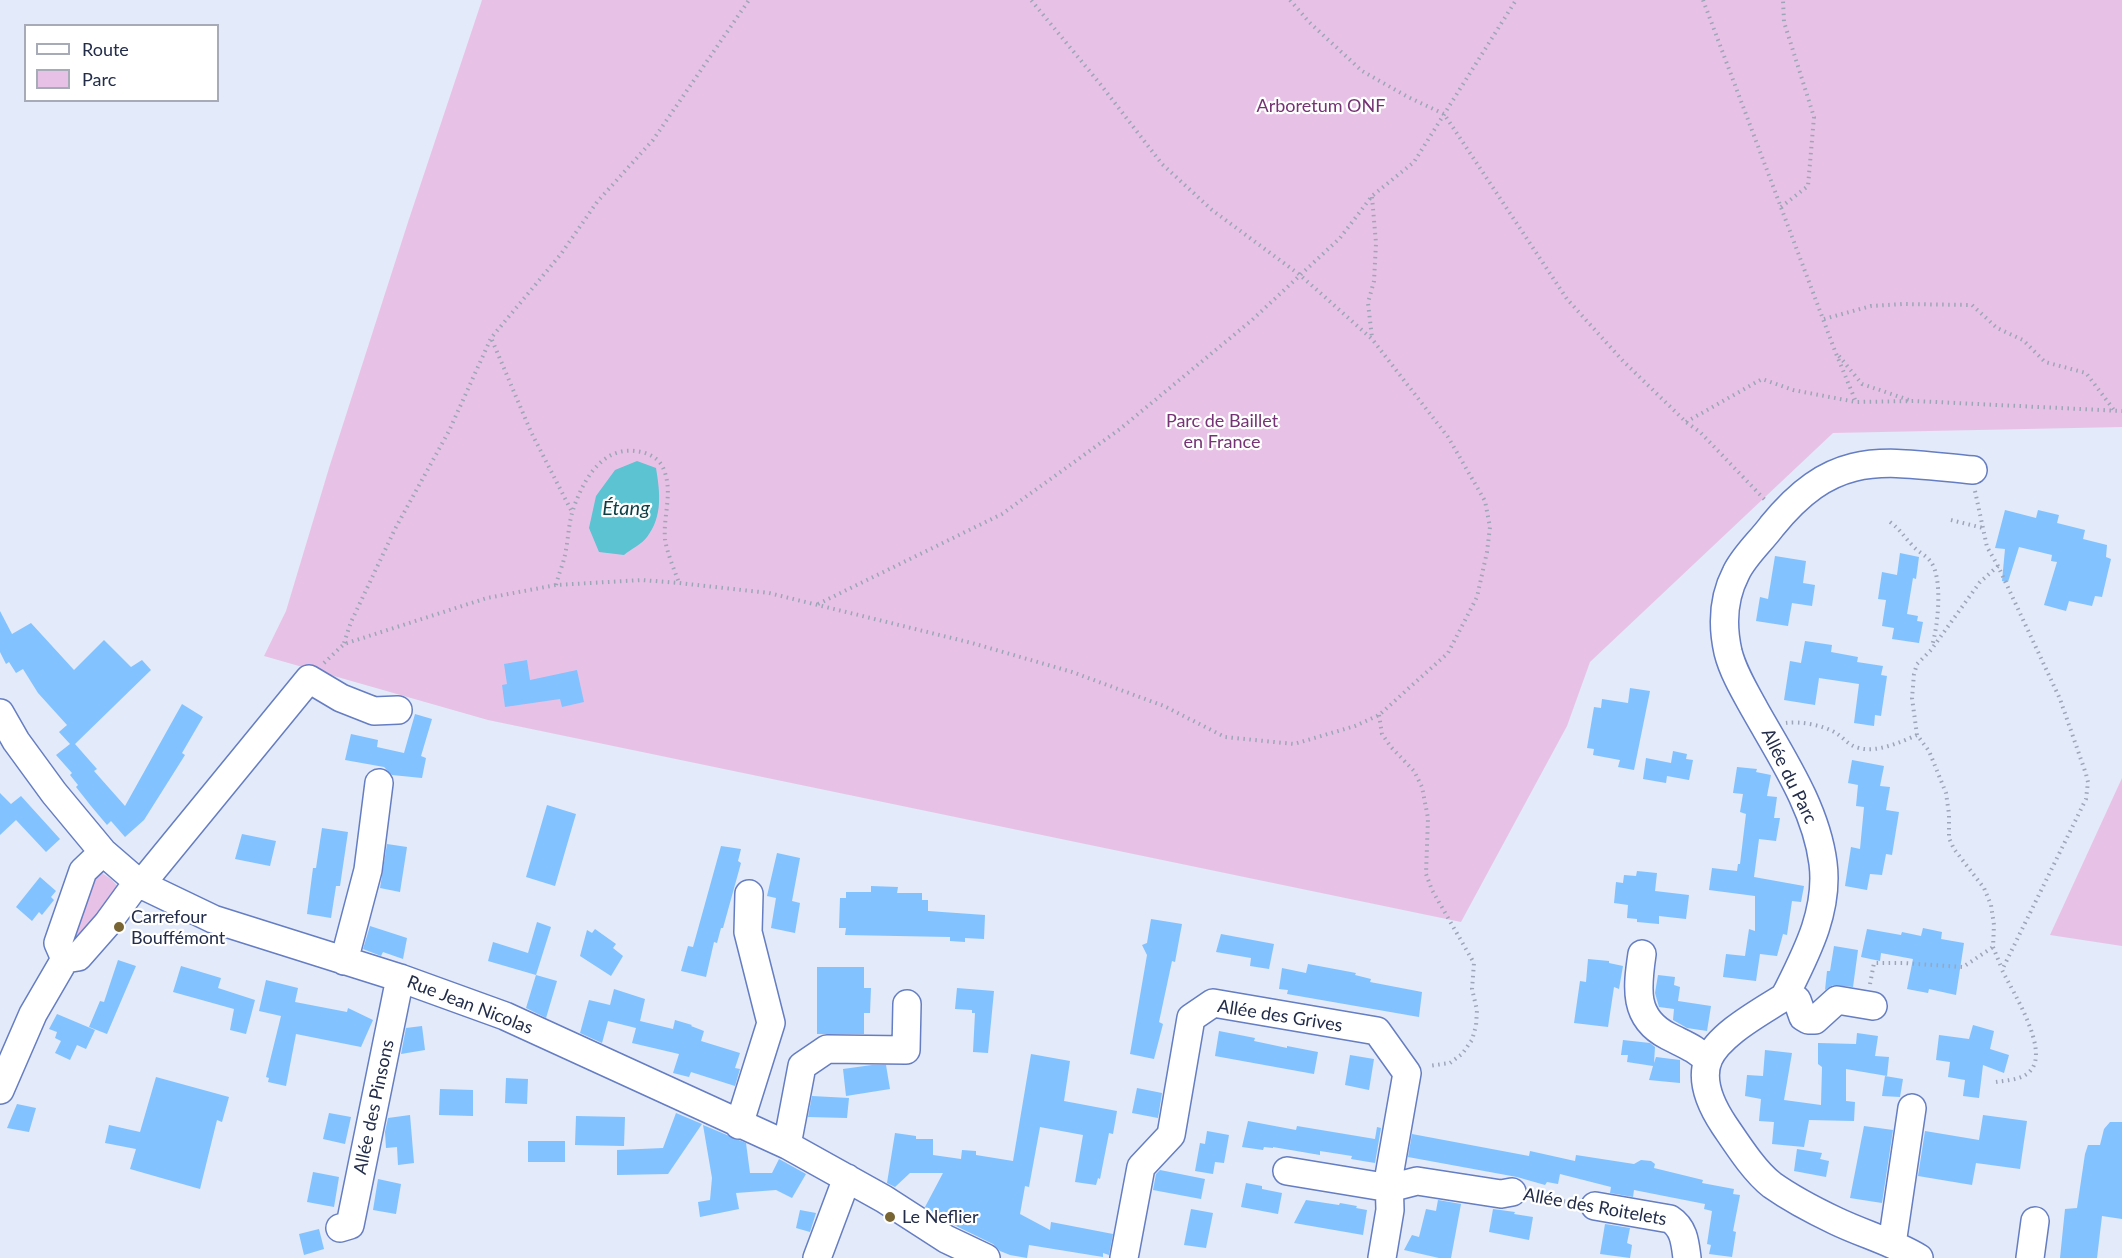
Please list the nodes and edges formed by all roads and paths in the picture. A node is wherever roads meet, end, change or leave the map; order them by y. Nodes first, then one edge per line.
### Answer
1 (749, 0) edge
2 (1031, 0) edge
3 (1290, 0) edge
4 (1516, 0) edge
5 (1703, 0) edge
6 (1783, 0) edge
7 (1444, 114) junction
8 (1372, 196) junction
9 (1781, 207) junction
10 (1300, 275) junction
11 (1824, 319) junction
12 (491, 338) junction
13 (1372, 339) junction
14 (1835, 351) junction
15 (1915, 401) junction
16 (1856, 402) junction
17 (2114, 410) junction
18 (2122, 411) edge
19 (1686, 422) junction
20 (1973, 470) joint
21 (572, 513) junction
22 (1780, 516) junction
23 (1951, 520) dead end
24 (1890, 522) dead end
25 (1983, 528) junction
26 (1998, 566) junction
27 (679, 583) junction
28 (555, 585) junction
29 (818, 604) junction
30 (1931, 650) junction
31 (398, 710) dead end
32 (0, 713) edge
33 (1379, 715) junction
34 (1767, 732) junction
35 (1917, 735) junction
36 (379, 783) dead end
37 (103, 852) junction
38 (140, 884) junction
39 (749, 894) dead end
40 (1993, 947) junction
41 (1642, 954) dead end
42 (65, 959) junction
43 (344, 961) junction
44 (2002, 970) junction
45 (400, 978) junction
46 (1787, 992) junction
47 (907, 1004) dead end
48 (1869, 1005) joint
49 (1708, 1060) junction
50 (1407, 1073) junction
51 (1996, 1082) dead end
52 (0, 1090) edge
53 (1912, 1108) dead end
54 (739, 1125) junction
55 (787, 1145) junction
56 (1287, 1171) dead end
57 (847, 1178) junction
58 (1390, 1188) junction
59 (1512, 1192) joint
60 (1595, 1206) joint
61 (2035, 1221) dead end
62 (340, 1228) dead end
63 (1892, 1244) junction
64 (817, 1258) edge
65 (986, 1258) edge
66 (1124, 1258) edge
67 (1382, 1258) edge
68 (1687, 1258) edge
69 (1919, 1258) edge
70 (2030, 1258) edge

1 - 12 path
2 - 10 path
3 - 7 path
4 - 7 path
5 - 9 path
6 - 9 path
7 - 8 path
7 - 19 path
8 - 10 path
8 - 13 path
9 - 11 path
10 - 13 path
10 - 29 path
11 - 14 path
11 - 17 path
12 - 21 path
12 - 28 path
13 - 33 path
14 - 15 path
14 - 16 path
15 - 16 path
15 - 17 path
16 - 19 path
17 - 18 path
19 - 22 path
20 - 22 street, Allée du Parc
20 - 25 path
21 - 27 path
21 - 28 path
22 - 34 street, Allée du Parc
23 - 25 path
24 - 30 path
25 - 26 path
26 - 30 path
26 - 44 path
27 - 28 path
27 - 29 path
29 - 33 path
30 - 35 path
31 - 38 street
32 - 37 street, Rue Jean Nicolas
33 - 50 path
34 - 35 path
34 - 46 street, Allée du Parc
35 - 40 path
36 - 43 street
37 - 38 street, Rue Jean Nicolas
37 - 42 street
38 - 42 street
38 - 43 street, Rue Jean Nicolas
39 - 54 street
40 - 44 path
40 - 48 path
41 - 49 street
42 - 52 street
43 - 45 street, Rue Jean Nicolas
44 - 51 path
45 - 54 street, Rue Jean Nicolas
45 - 62 street, Allée des Pinsons
46 - 48 street
46 - 49 street, Allée du Parc
47 - 55 street
49 - 63 street
50 - 58 street
50 - 66 street, Allée des Grives
53 - 63 street
54 - 55 street, Rue Jean Nicolas
55 - 57 street, Rue Jean Nicolas
56 - 58 street
57 - 64 street
57 - 65 street, Rue Jean Nicolas
58 - 59 street
58 - 67 street
59 - 60 path, Allée des Roitelets
60 - 68 street, Allée des Roitelets
61 - 70 street
63 - 69 street

